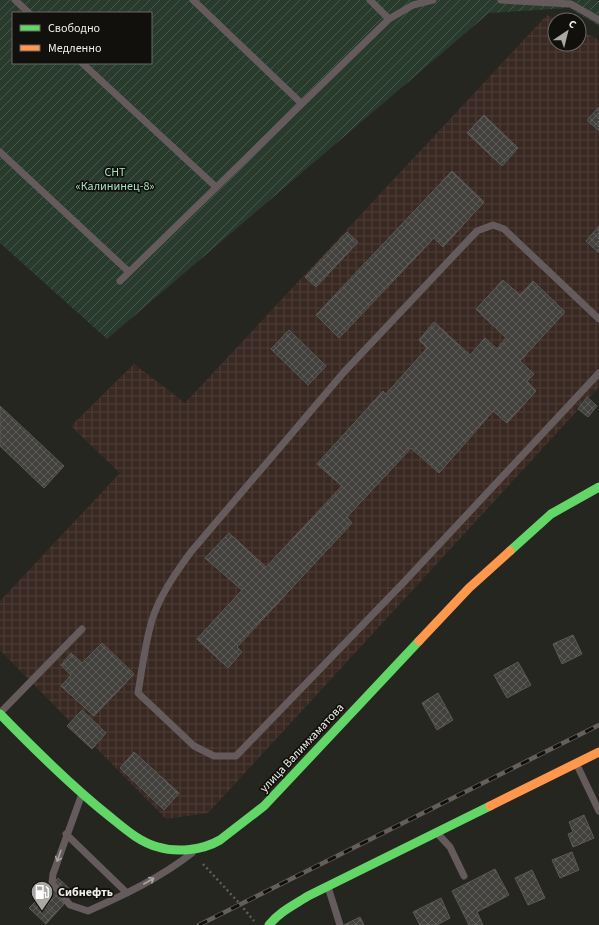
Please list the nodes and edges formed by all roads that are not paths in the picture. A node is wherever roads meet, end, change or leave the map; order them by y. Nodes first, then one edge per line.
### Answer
1 (14, 0) edge
2 (193, 0) edge
3 (370, 0) edge
4 (433, 0) edge
5 (501, 0) edge
6 (27, 12) edge
7 (389, 19) junction
8 (599, 20) edge
9 (83, 64) edge
10 (301, 103) junction
11 (0, 152) edge
12 (216, 187) junction
13 (129, 272) junction
14 (120, 282) dead end
15 (599, 319) edge
16 (599, 373) edge
17 (599, 487) edge
18 (82, 629) dead end
19 (0, 713) edge
20 (599, 752) edge
21 (576, 763) junction
22 (82, 793) junction
23 (599, 811) edge
24 (435, 832) junction
25 (66, 834) junction
26 (194, 850) junction
27 (464, 876) dead end
28 (328, 887) junction
29 (127, 893) junction
30 (269, 925) edge
31 (340, 925) edge

1 - 6 lane
2 - 10 lane
3 - 7 lane
4 - 7 lane
5 - 8 lane
7 - 10 lane
9 - 12 lane
10 - 12 lane
11 - 13 lane
12 - 13 lane
13 - 14 lane
15 - 16 lane
17 - 26 main road, улица Валимхаматова
18 - 19 lane
19 - 22 main road, улица Валимхаматова
20 - 21 main road
21 - 23 lane
21 - 24 main road
22 - 25 lane
22 - 26 main road, улица Валимхаматова
24 - 27 lane
24 - 28 main road
25 - 29 lane
25 -> 29 lane
29 -> 26 lane
28 - 30 main road
28 - 31 lane

